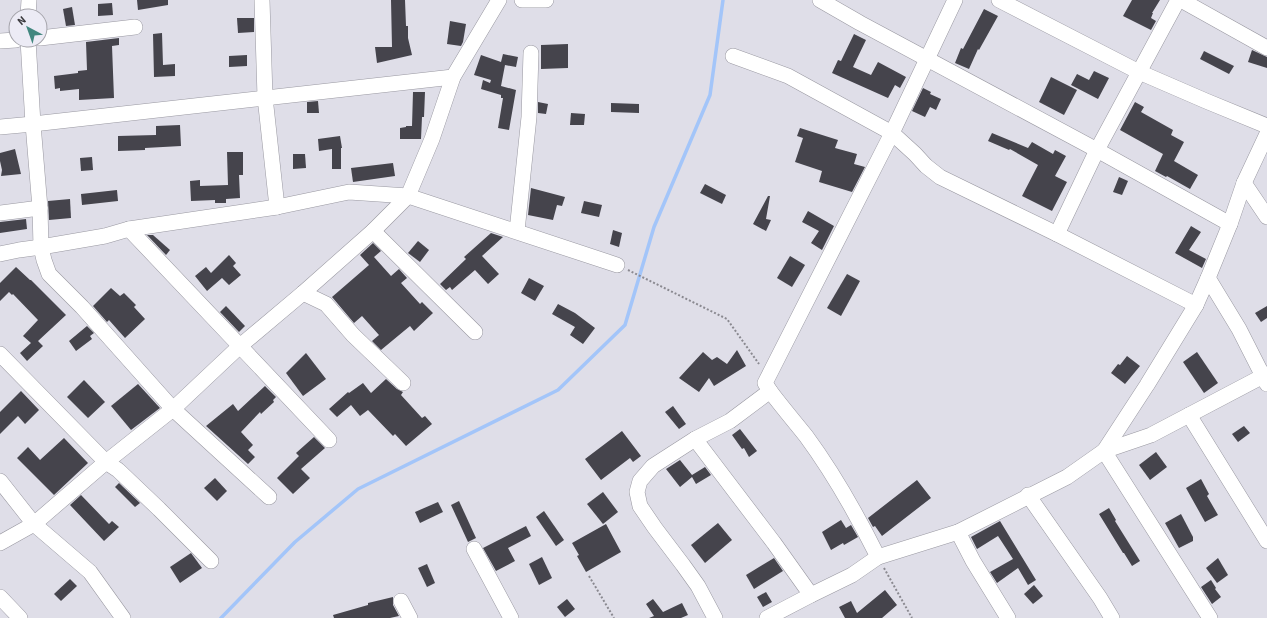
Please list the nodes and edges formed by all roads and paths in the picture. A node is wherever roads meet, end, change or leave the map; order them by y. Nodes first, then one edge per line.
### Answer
1 (262, 0) edge
2 (499, 0) edge
3 (522, 0) edge
4 (546, 0) edge
5 (820, 0) edge
6 (955, 0) edge
7 (999, 0) edge
8 (1178, 0) edge
9 (1181, 0) edge
10 (135, 27) dead end
11 (48, 37) edge
12 (28, 48) edge
13 (1267, 48) edge
14 (531, 53) dead end
15 (733, 56) dead end
16 (926, 58) junction
17 (1139, 72) junction
18 (453, 77) junction
19 (265, 97) junction
20 (33, 124) junction
21 (1267, 126) edge
22 (0, 128) edge
23 (892, 133) junction
24 (1267, 134) edge
25 (1097, 150) junction
26 (1244, 183) junction
27 (408, 196) junction
28 (278, 207) junction
29 (40, 208) junction
30 (0, 213) edge
31 (1267, 217) edge
32 (1230, 224) junction
33 (129, 229) junction
34 (373, 231) junction
35 (517, 232) junction
36 (1057, 234) junction
37 (41, 247) junction
38 (0, 254) edge
39 (617, 264) joint
40 (1208, 278) junction
41 (303, 294) junction
42 (1196, 305) junction
43 (475, 332) dead end
44 (240, 346) junction
45 (0, 354) edge
46 (768, 376) junction
47 (1265, 378) edge
48 (403, 384) dead end
49 (770, 391) junction
50 (173, 408) junction
51 (1189, 415) junction
52 (695, 439) junction
53 (329, 440) dead end
54 (1104, 452) junction
55 (106, 462) junction
56 (0, 481) edge
57 (1028, 495) junction
58 (269, 497) dead end
59 (34, 524) junction
60 (958, 532) junction
61 (1267, 541) edge
62 (0, 543) edge
63 (474, 549) dead end
64 (878, 557) junction
65 (211, 561) dead end
66 (589, 576) dead end
67 (811, 595) junction
68 (0, 597) edge
69 (401, 601) dead end
70 (20, 618) edge
71 (123, 618) edge
72 (410, 618) edge
73 (511, 618) edge
74 (614, 618) edge
75 (715, 618) edge
76 (768, 618) edge
77 (912, 618) edge
78 (1008, 618) edge
79 (1112, 618) edge
80 (1210, 618) edge

1 - 19 street
2 - 18 street
3 - 4 street
5 - 16 street
6 - 16 street
7 - 17 street
8 - 17 street
9 - 13 street
10 - 11 street
12 - 20 street
14 - 35 street
15 - 23 street
16 - 23 street
16 - 25 street
17 - 21 street
17 - 25 street
18 - 19 street
18 - 27 street
19 - 20 street
19 - 28 street
20 - 22 street
20 - 29 street
23 - 36 street
23 - 46 street
24 - 26 street
25 - 32 street
25 - 36 street
26 - 31 street
26 - 32 street
27 - 28 street
27 - 34 street
27 - 35 street
28 - 33 street
29 - 30 street
29 - 37 street
32 - 40 street
33 - 37 street
33 - 44 street
34 - 41 street
34 - 43 street
35 - 39 street
36 - 42 street
37 - 38 street
37 - 50 street
39 - 46 path
40 - 42 street
40 - 47 street
41 - 44 street
41 - 48 street
42 - 54 street
44 - 50 street
44 - 53 street
45 - 55 street
46 - 49 street
47 - 51 street
49 - 52 street
49 - 64 street
50 - 55 street
50 - 58 street
51 - 54 street
51 - 61 street
52 - 67 street
52 - 75 street
54 - 57 street
54 - 80 street
55 - 59 street
55 - 65 street
56 - 59 street
57 - 60 street
57 - 79 street
59 - 62 street
59 - 71 street
60 - 64 street
60 - 78 street
63 - 73 street
64 - 67 street
64 - 77 path
66 - 74 path
67 - 76 street
68 - 70 street
69 - 72 street

